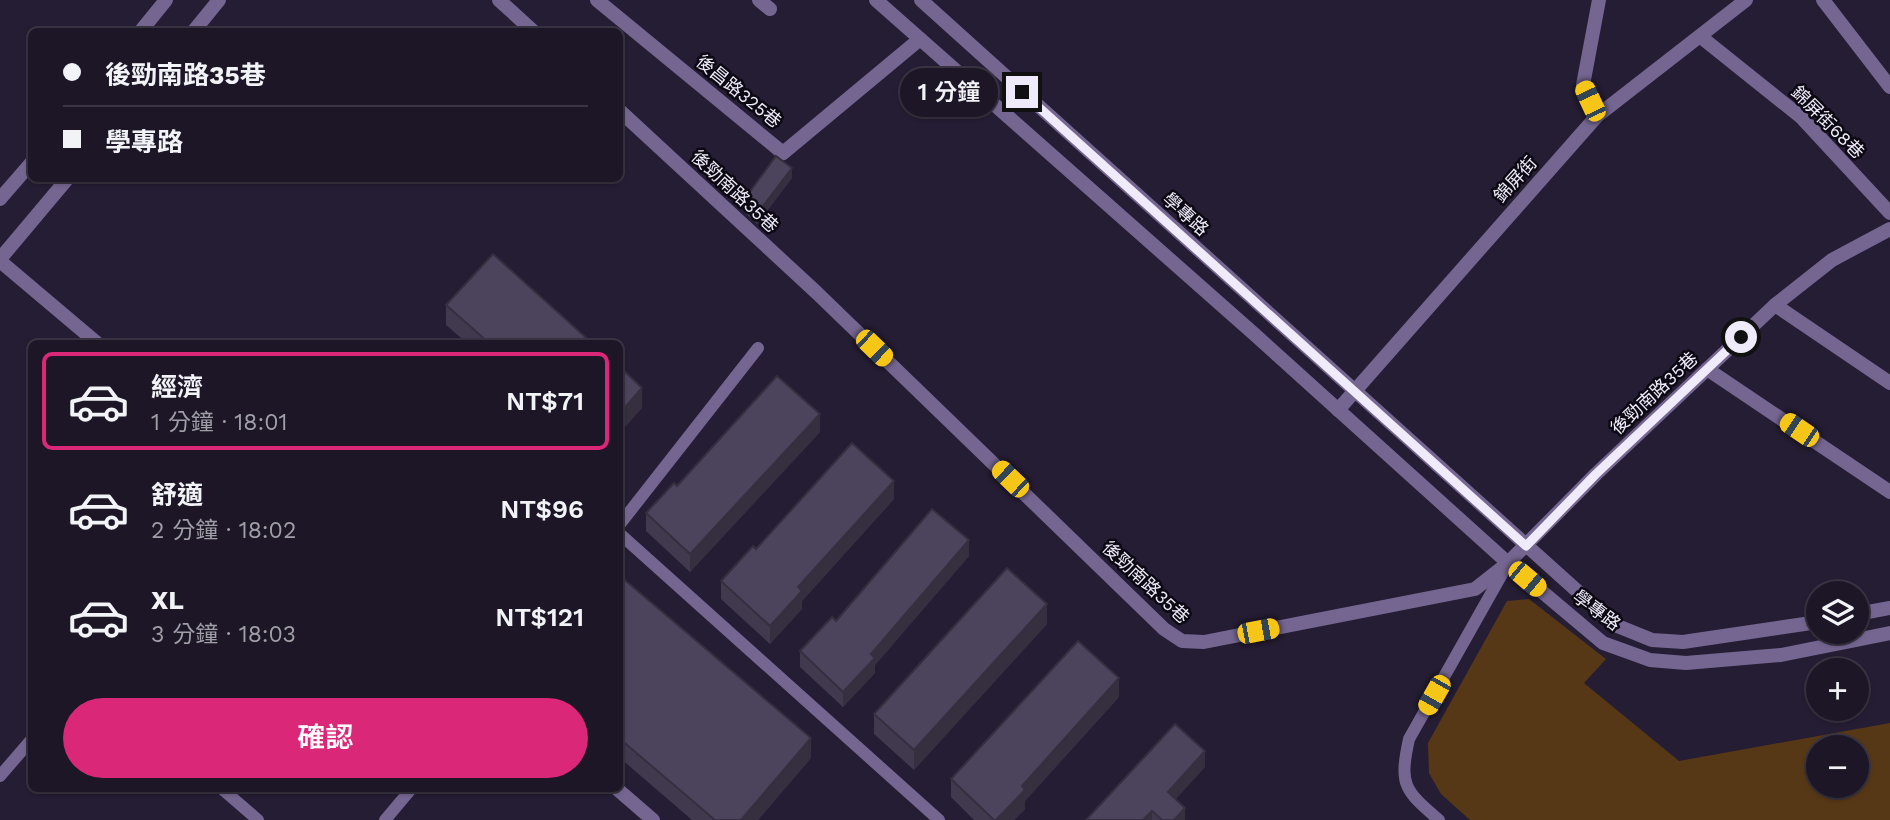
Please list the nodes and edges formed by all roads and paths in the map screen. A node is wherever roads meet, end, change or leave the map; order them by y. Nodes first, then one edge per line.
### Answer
1 (166, 0) edge
2 (219, 0) edge
3 (499, 0) edge
4 (597, 0) edge
5 (876, 0) edge
6 (920, 0) edge
7 (1599, 0) edge
8 (1746, 0) edge
9 (1823, 0) edge
10 (143, 28) edge
11 (195, 28) edge
12 (530, 28) edge
13 (1701, 37) junction
14 (920, 39) junction
15 (1890, 87) edge
16 (623, 114) edge
17 (1597, 116) junction
18 (28, 167) edge
19 (65, 182) edge
20 (0, 199) edge
21 (1890, 213) edge
22 (1890, 229) edge
23 (0, 260) edge
24 (1775, 305) junction
25 (93, 340) edge
26 (758, 348) dead end
27 (1707, 369) junction
28 (1890, 383) edge
29 (1352, 390) junction
30 (1338, 410) junction
31 (1890, 492) edge
32 (623, 520) edge
33 (623, 537) edge
34 (1526, 546) junction
35 (1508, 563) junction
36 (1890, 608) edge
37 (1869, 612) edge
38 (1806, 624) edge
39 (1890, 634) edge
40 (28, 744) edge
41 (0, 776) edge
42 (226, 792) edge
43 (409, 792) edge
44 (620, 792) edge
45 (258, 820) edge
46 (385, 820) edge
47 (653, 820) edge
48 (939, 820) edge
49 (1439, 820) edge

1 - 10 street
2 - 11 street
3 - 12 street
4 - 14 street, 後昌路325巷
5 - 14 street, 學專路
6 - 29 street, 學專路
7 - 17 street
8 - 13 street, 錦屏街
9 - 15 street
13 - 17 street, 錦屏街
13 - 21 street, 錦屏街68巷
14 - 30 street, 學專路
16 - 35 street, 後勁南路35巷
17 - 29 street, 錦屏街
18 - 20 street
19 - 23 street
22 - 24 street, 後勁南路35巷
23 - 25 street
24 - 27 street, 後勁南路35巷
24 - 28 street
26 - 32 lane
27 - 31 street
27 - 34 street, 後勁南路35巷
29 - 30 street, 錦屏街
29 - 34 street, 學專路
30 - 35 street, 學專路
33 - 48 lane
34 - 35 street, 後勁南路35巷
34 - 38 street, 學專路
35 - 39 street, 學專路
35 - 49 lane
36 - 37 street
40 - 41 lane
42 - 45 lane
43 - 46 lane
44 - 47 street

